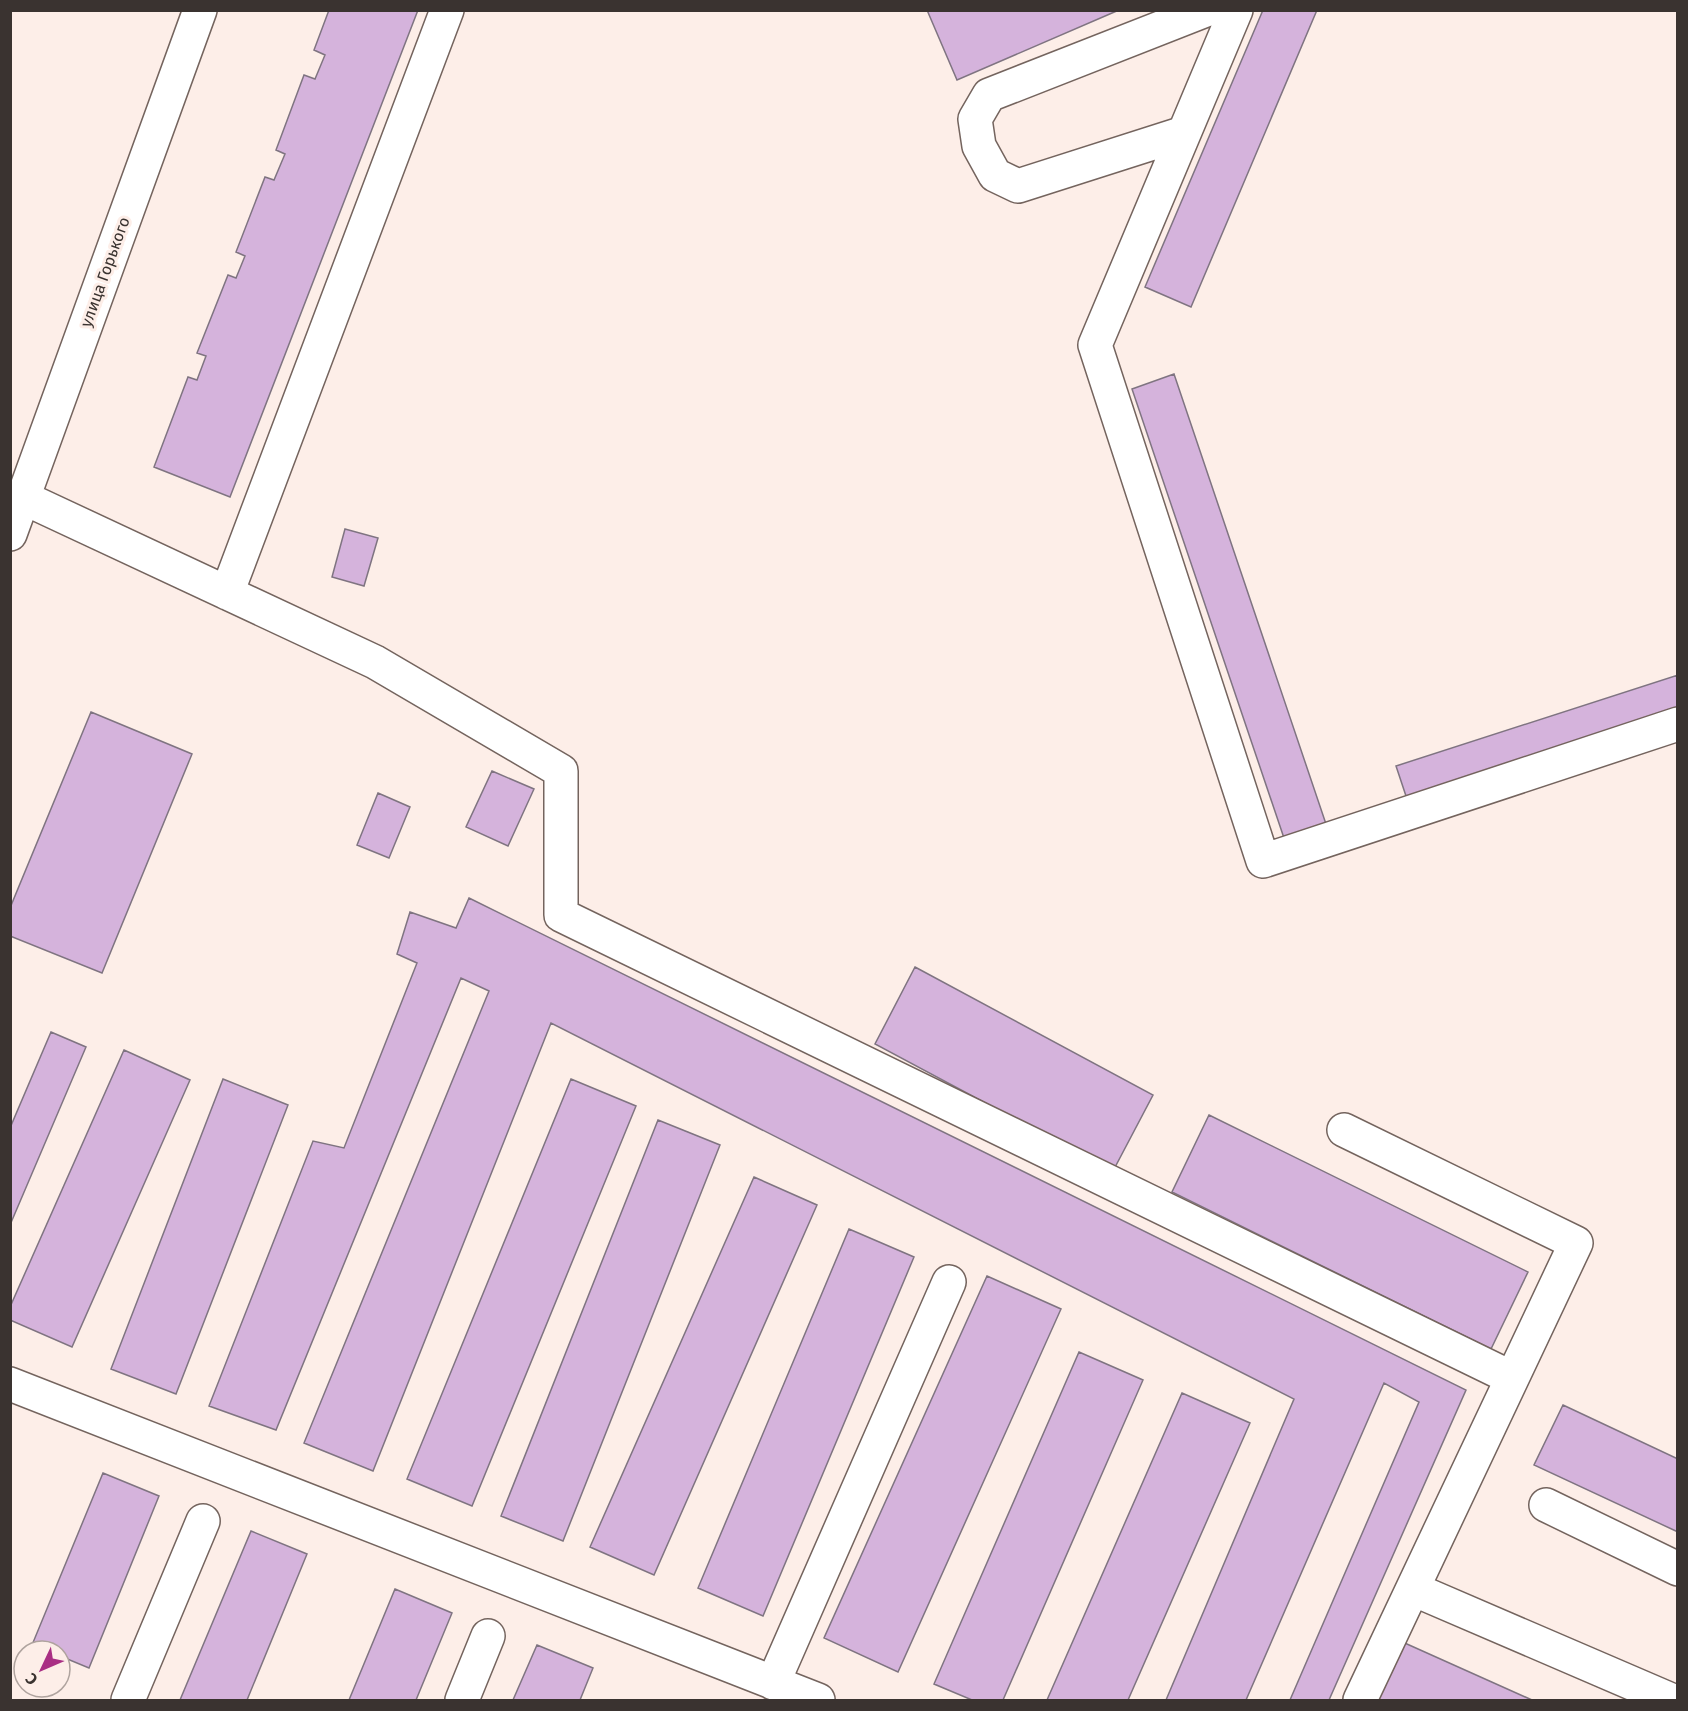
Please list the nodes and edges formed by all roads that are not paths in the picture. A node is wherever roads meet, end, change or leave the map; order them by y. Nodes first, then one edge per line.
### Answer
1 (200, 10) edge
2 (447, 10) edge
3 (1206, 10) edge
4 (1236, 10) edge
5 (1184, 134) junction
6 (24, 498) junction
7 (10, 534) edge
8 (227, 593) junction
9 (1677, 724) edge
10 (1344, 1131) dead end
11 (949, 1282) dead end
12 (1512, 1378) junction
13 (10, 1384) edge
14 (1546, 1505) dead end
15 (203, 1521) dead end
16 (1677, 1569) edge
17 (1413, 1589) junction
18 (488, 1636) dead end
19 (774, 1683) junction
20 (128, 1701) edge
21 (462, 1701) edge
22 (818, 1701) edge
23 (1360, 1701) edge
24 (1671, 1701) edge

1 - 6 street, улица Горького
2 - 8 street
3 - 5 street
4 - 5 street
5 - 9 street
6 - 7 street, улица Горького
6 - 8 street
8 - 12 street
10 - 12 street
11 - 19 street
12 - 17 street
13 - 19 street
14 - 16 street
15 - 20 street
17 - 23 street
17 - 24 street
18 - 21 street
19 - 22 street

